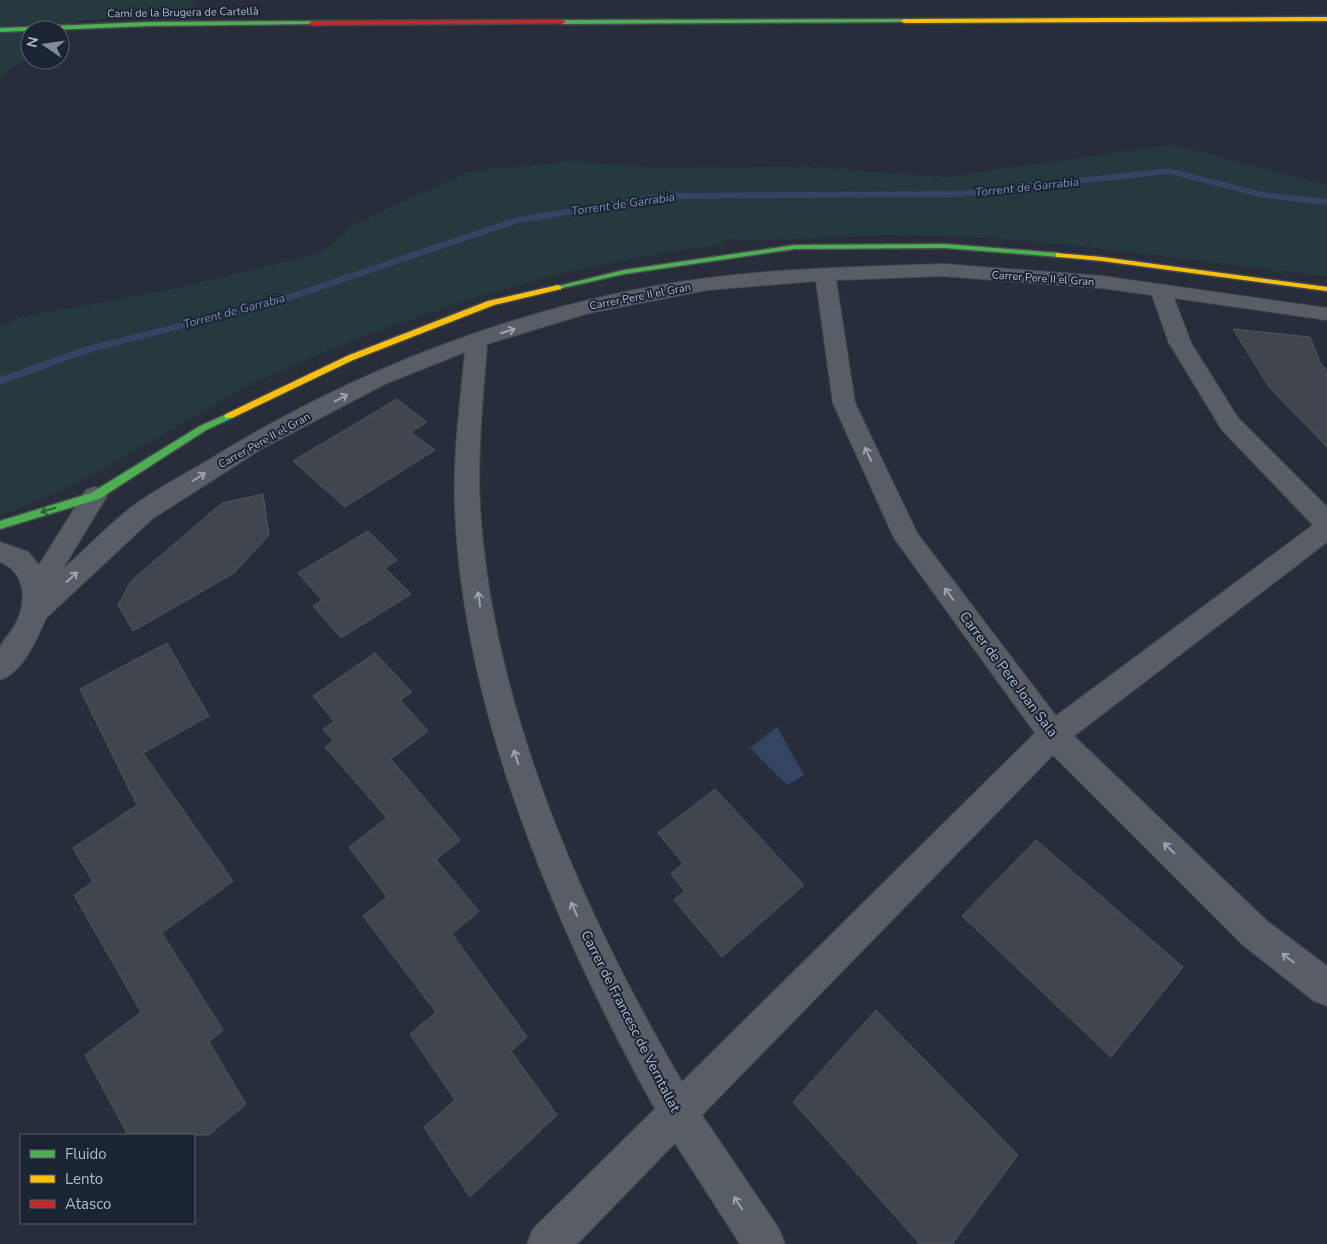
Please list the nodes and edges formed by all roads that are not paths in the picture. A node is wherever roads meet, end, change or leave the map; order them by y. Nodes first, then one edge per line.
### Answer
1 (1327, 19) edge
2 (0, 30) edge
3 (825, 274) junction
4 (1327, 289) edge
5 (1161, 291) junction
6 (1327, 314) edge
7 (477, 340) junction
8 (95, 496) junction
9 (1327, 523) edge
10 (0, 525) edge
11 (1327, 528) edge
12 (0, 552) edge
13 (36, 602) junction
14 (0, 668) edge
15 (1053, 735) junction
16 (1327, 988) edge
17 (678, 1112) junction
18 (548, 1244) edge
19 (764, 1244) edge

1 - 2 street, Camí de la Brugera de Cartellà
3 - 5 street, Carrer Pere II el Gran
7 -> 3 street, Carrer Pere II el Gran
15 -> 3 street, Carrer de Pere Joan Sala
4 - 8 street, Carrer Pere II el Gran
5 - 6 street, Carrer Pere II el Gran
5 - 9 street
13 -> 7 street, Carrer Pere II el Gran
17 -> 7 street, Carrer de Francesc de Verntallat
8 -> 10 street, Carrer Pere II el Gran
8 - 13 street, Carrer Pere II el Gran
11 - 15 street
12 - 13 street
13 - 14 street
16 -> 15 street, Carrer de Pere Joan Sala
15 - 17 street
17 - 18 street
19 -> 17 street, Carrer de Francesc de Verntallat

